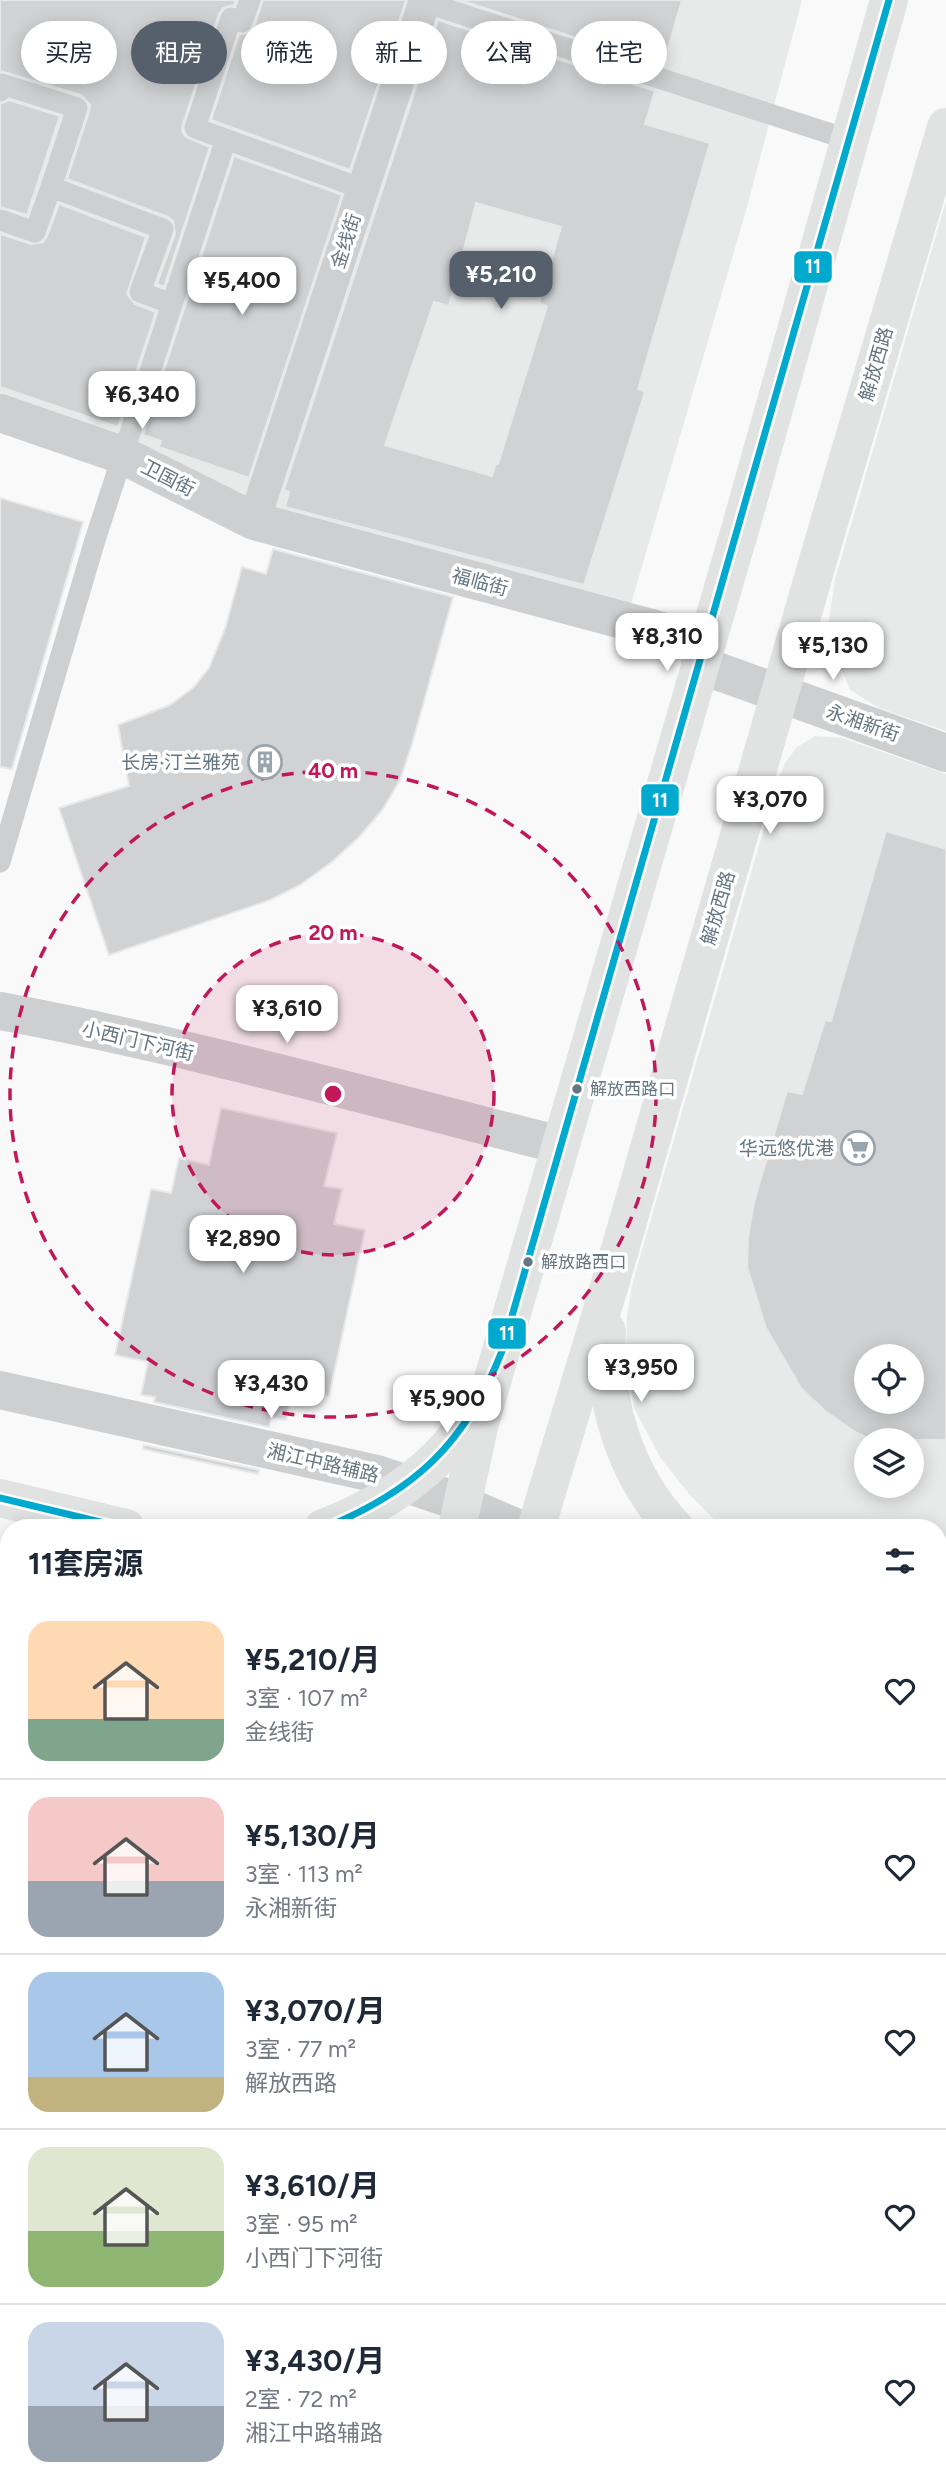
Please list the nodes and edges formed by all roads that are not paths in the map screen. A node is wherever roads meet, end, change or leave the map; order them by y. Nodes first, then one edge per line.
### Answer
1 (250, 0) edge
2 (889, 0) edge
3 (425, 1) edge
4 (0, 91) edge
5 (946, 127) edge
6 (226, 139) junction
7 (850, 140) junction
8 (51, 187) junction
9 (363, 188) junction
10 (0, 220) edge
11 (172, 304) junction
12 (0, 413) edge
13 (122, 455) junction
14 (254, 521) junction
15 (703, 655) junction
16 (780, 694) junction
17 (946, 753) edge
18 (0, 862) edge
19 (0, 1011) edge
20 (560, 1145) junction
21 (610, 1284) junction
22 (500, 1361) junction
23 (0, 1390) edge
24 (407, 1484) junction
25 (0, 1499) edge
26 (460, 1516) edge
27 (87, 1519) edge
28 (342, 1519) edge
29 (539, 1519) edge
30 (667, 1519) edge

1 - 6 lane
2 - 7 main road
3 - 7 lane
3 - 9 street, 金线街
4 - 8 lane
5 - 16 main road, 解放西路
6 - 9 lane
6 - 11 lane
7 - 15 main road
8 - 10 lane
8 - 11 lane
9 - 14 street, 金线街
11 - 13 lane
12 - 13 street, 卫国街
13 - 14 street, 卫国街
13 - 18 lane
14 - 15 street, 福临街
15 - 16 street, 永湘新街
15 - 20 main road
16 - 17 street, 永湘新街
16 - 21 main road, 解放西路
19 - 20 street, 小西门下河街
20 - 22 main road
21 - 29 main road, 解放西路
21 - 30 main road
22 - 24 main road
22 - 26 main road
23 - 24 street, 湘江中路辅路
24 - 26 street, 湘江中路辅路
24 - 28 main road
25 - 27 main road

